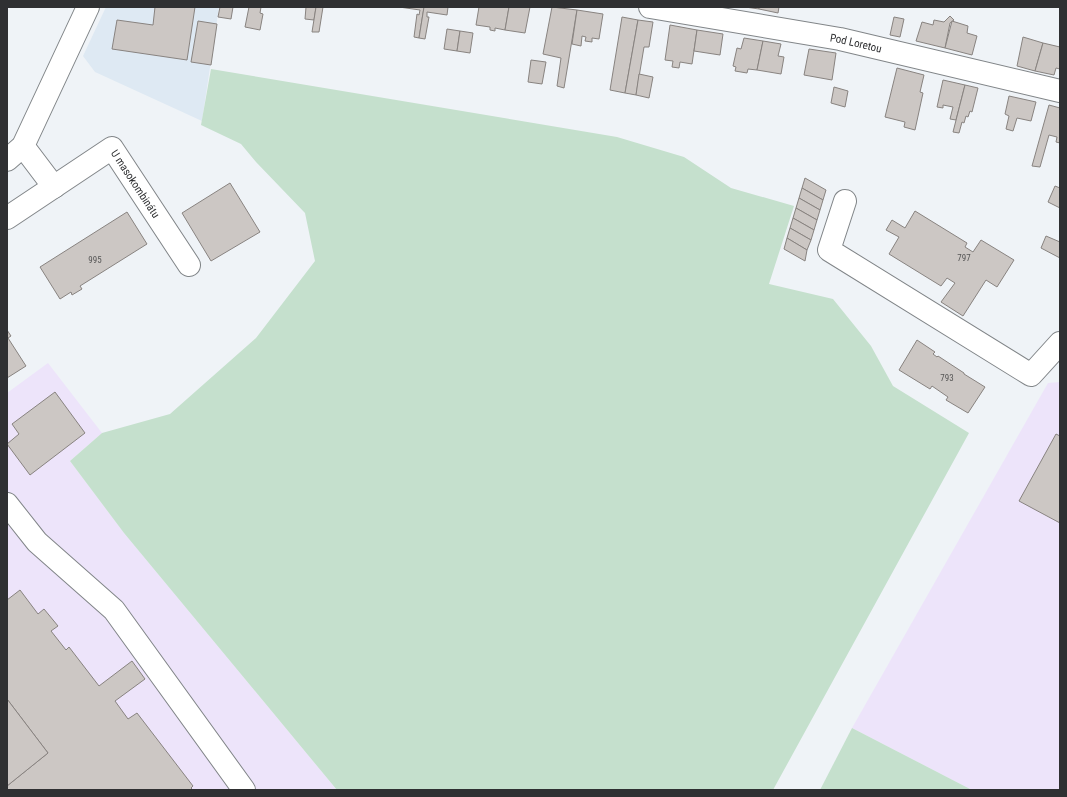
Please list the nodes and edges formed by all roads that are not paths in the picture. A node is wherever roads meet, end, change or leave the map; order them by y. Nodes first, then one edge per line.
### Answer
1 (88, 7) edge
2 (650, 7) edge
3 (1060, 91) edge
4 (15, 153) edge
5 (54, 187) junction
6 (845, 201) dead end
7 (7, 218) edge
8 (189, 265) dead end
9 (1060, 343) edge
10 (1045, 369) edge
11 (7, 504) edge
12 (244, 790) edge

1 - 4 street
2 - 3 street, Pod Loretou
4 - 5 street
5 - 7 street, U masokombinátu
5 - 8 street, U masokombinátu
6 - 10 street
9 - 10 street
11 - 12 street

